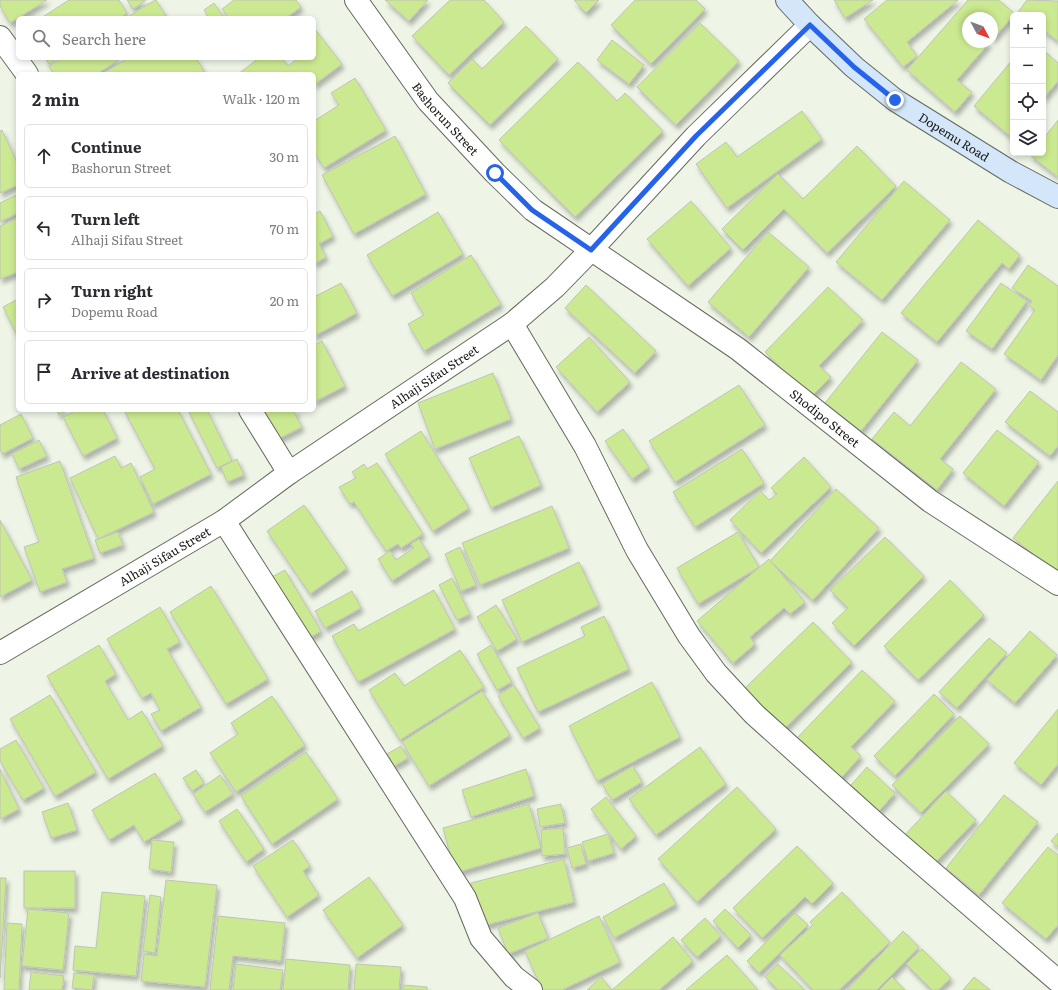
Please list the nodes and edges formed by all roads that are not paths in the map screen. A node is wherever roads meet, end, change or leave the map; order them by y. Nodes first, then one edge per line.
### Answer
1 (356, 0) edge
2 (787, 0) edge
3 (810, 25) junction
4 (0, 37) edge
5 (16, 59) edge
6 (17, 60) edge
7 (26, 72) edge
8 (1058, 197) edge
9 (591, 250) junction
10 (512, 324) junction
11 (251, 412) edge
12 (289, 473) junction
13 (224, 521) junction
14 (1058, 584) edge
15 (0, 653) edge
16 (1058, 981) edge
17 (531, 990) edge

1 - 9 street, Bashorun Street
2 - 3 main road, Dopemu Road
3 - 8 main road, Dopemu Road
3 - 9 street, Alhaji Sifau Street
4 - 5 street
6 - 7 street
9 - 10 street, Alhaji Sifau Street
9 - 14 street, Shodipo Street
10 - 12 street, Alhaji Sifau Street
10 - 16 street
11 - 12 street
12 - 13 street, Alhaji Sifau Street
13 - 15 street, Alhaji Sifau Street
13 - 17 street

